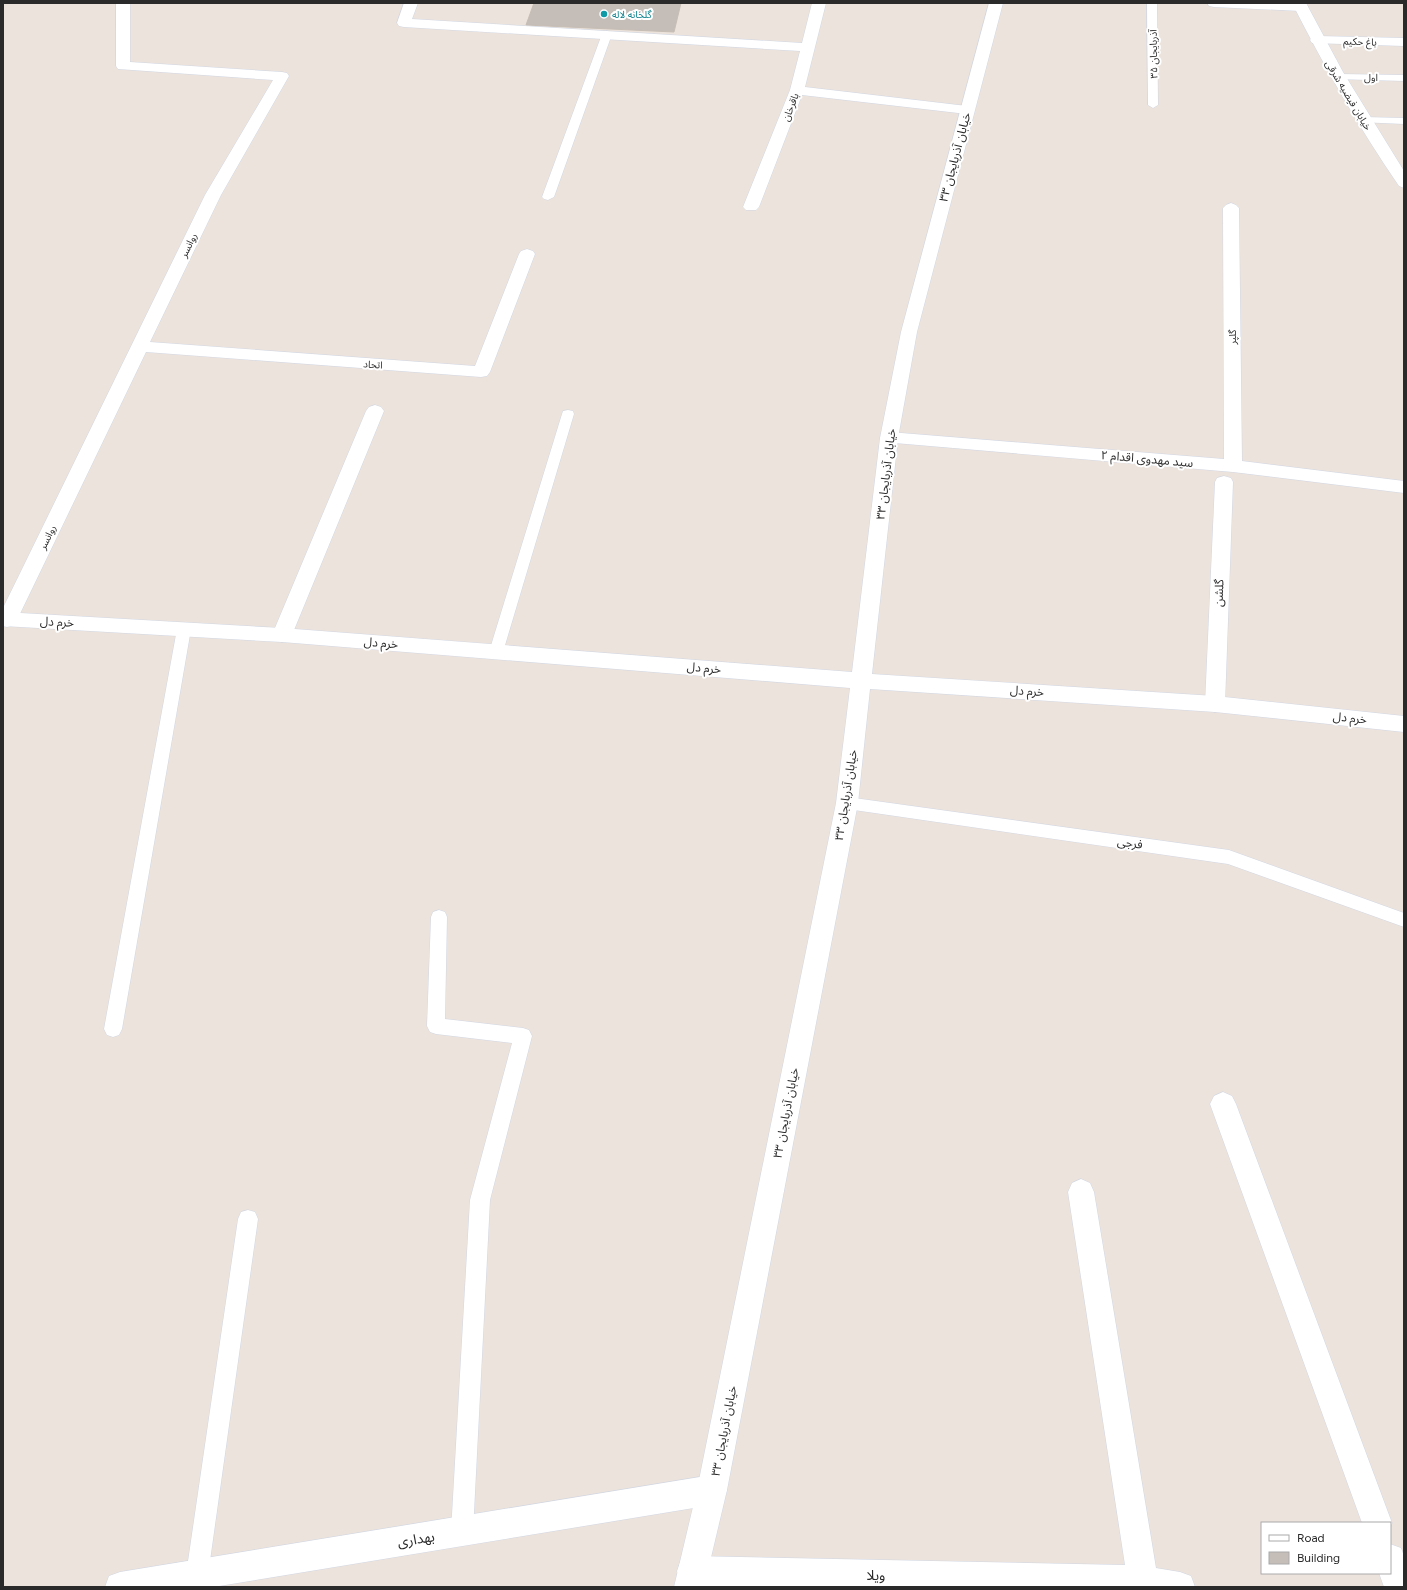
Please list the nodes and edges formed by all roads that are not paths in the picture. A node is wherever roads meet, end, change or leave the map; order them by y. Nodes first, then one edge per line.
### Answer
1 (123, 3) edge
2 (411, 3) edge
3 (819, 3) edge
4 (996, 3) edge
5 (1152, 3) edge
6 (1214, 3) edge
7 (1300, 5) edge
8 (607, 34) junction
9 (1316, 40) junction
10 (1404, 42) edge
11 (808, 47) junction
12 (1338, 77) junction
13 (1404, 78) edge
14 (797, 90) junction
15 (1153, 105) dead end
16 (968, 110) junction
17 (1363, 120) junction
18 (1404, 121) edge
19 (1404, 183) edge
20 (548, 197) dead end
21 (751, 207) dead end
22 (1231, 208) dead end
23 (527, 254) dead end
24 (139, 346) junction
25 (375, 411) dead end
26 (568, 414) dead end
27 (890, 438) junction
28 (1228, 474) junction
29 (1404, 487) edge
30 (5, 619) edge
31 (184, 629) junction
32 (282, 635) junction
33 (496, 652) junction
34 (862, 681) junction
35 (1215, 704) junction
36 (1404, 724) edge
37 (847, 803) junction
38 (439, 917) dead end
39 (1404, 920) edge
40 (113, 1029) dead end
41 (1223, 1104) dead end
42 (1081, 1192) dead end
43 (248, 1219) dead end
44 (712, 1490) junction
45 (1377, 1522) edge
46 (462, 1532) junction
47 (1391, 1562) edge
48 (197, 1575) junction
49 (229, 1579) edge
50 (690, 1579) edge
51 (1143, 1581) junction
52 (120, 1587) edge
53 (1180, 1587) edge
54 (1399, 1587) edge

1 - 24 street, روانسر
2 - 8 street
3 - 11 street, باقرخان
4 - 16 street, خیابان آذربایجان ۳۳
5 - 15 lane, آذربایجان ۳۵
6 - 7 street
7 - 9 street, خیابان فیضیه شرقی
8 - 11 street
8 - 20 lane
9 - 10 street, باغ حکیم
9 - 12 street, خیابان فیضیه شرقی
11 - 14 street, باقرخان
12 - 13 lane, اول
12 - 17 street, خیابان فیضیه شرقی
14 - 16 street
14 - 21 street, باقرخان
16 - 27 street, خیابان آذربایجان ۳۳
17 - 18 lane
17 - 19 street, خیابان فیضیه شرقی
22 - 28 street, گلپر
23 - 24 street, اتحاد
24 - 30 street, روانسر
25 - 32 street
26 - 33 lane
27 - 28 street, سید مهدوی اقدام ۲
27 - 34 street, خیابان آذربایجان ۳۳
28 - 29 street, سید مهدوی اقدام ۲
28 - 35 street, گلشن
30 - 31 street, خرم دل
31 - 32 street, خرم دل
31 - 40 lane
32 - 33 street, خرم دل
33 - 34 street, خرم دل
34 - 35 street, خرم دل
34 - 37 street, خیابان آذربایجان ۳۳
35 - 36 street, خرم دل
37 - 39 lane, فرجی
37 - 44 street, خیابان آذربایجان ۳۳
38 - 46 lane
41 - 45 street
42 - 51 street
43 - 48 lane
44 - 46 street, بهداری
44 - 50 street, خیابان آذربایجان ۳۳
46 - 49 street, بهداری
47 - 54 street
48 - 49 street, بهداری
48 - 52 street, بهداری
50 - 51 street, ویلا
51 - 53 street, ویلا

